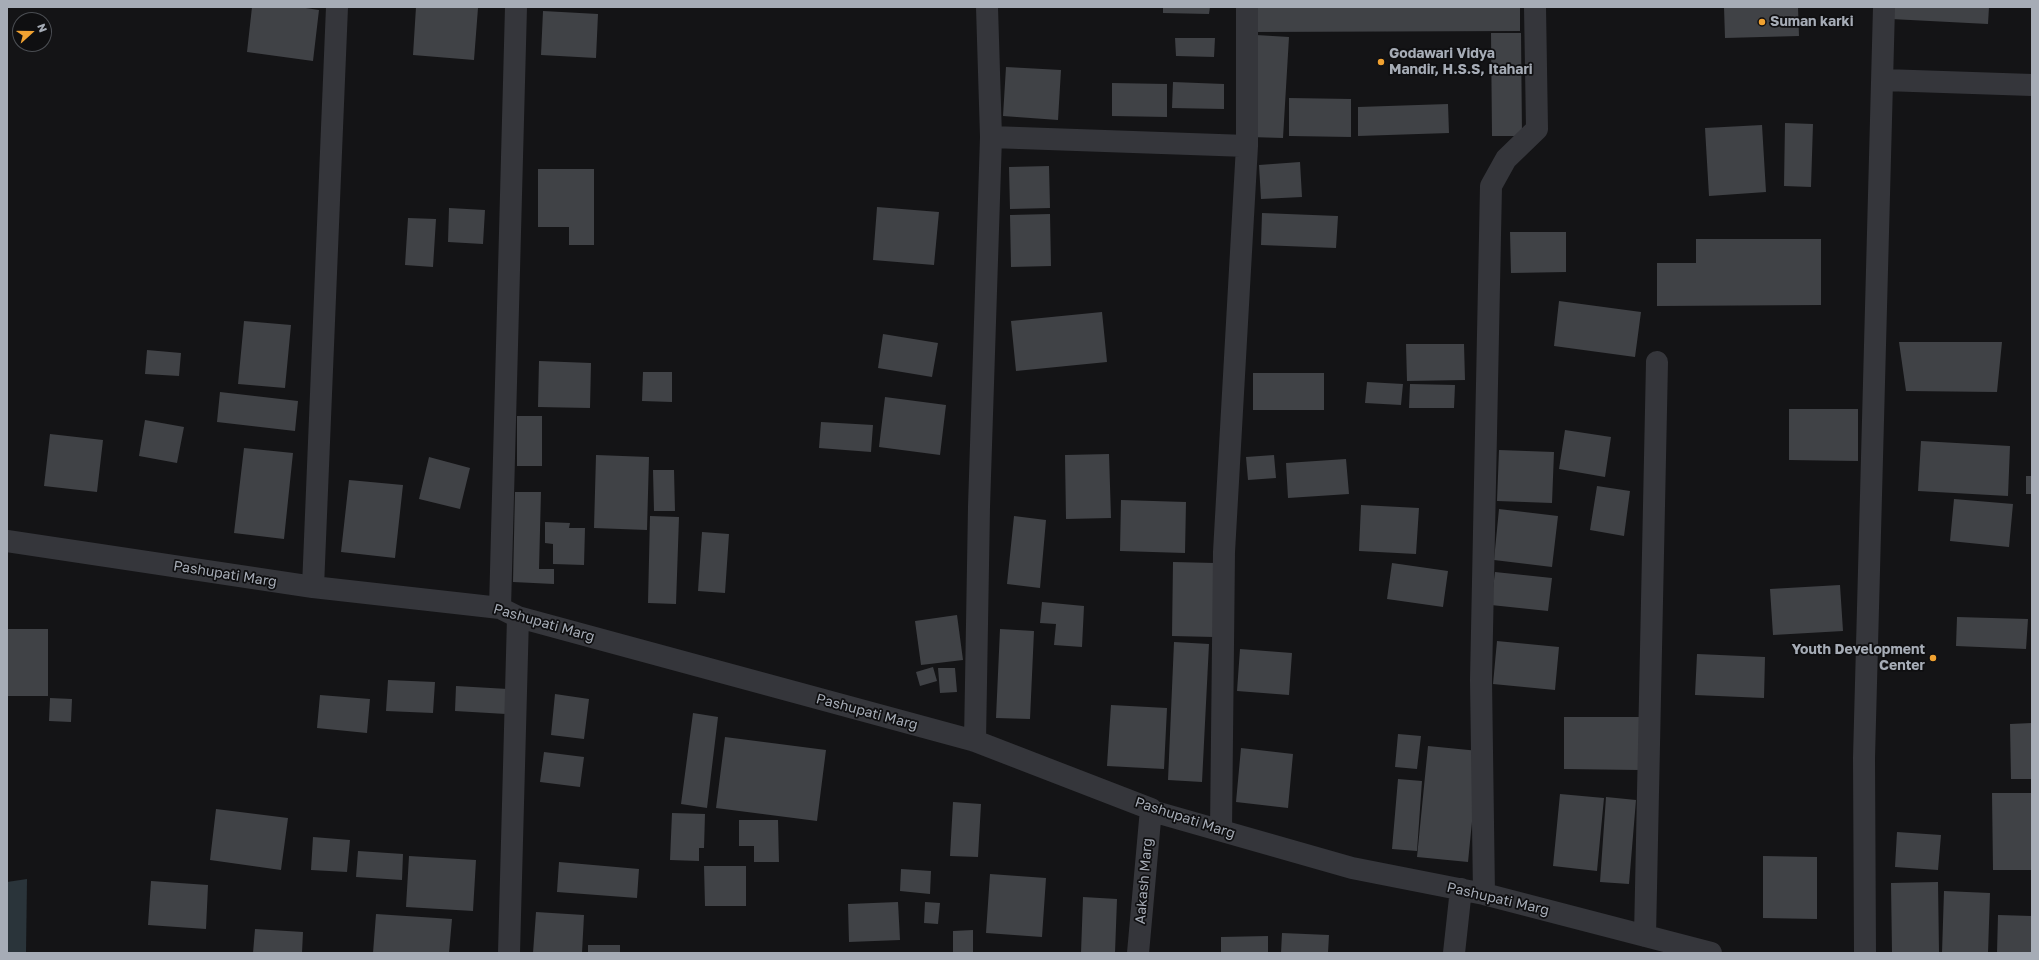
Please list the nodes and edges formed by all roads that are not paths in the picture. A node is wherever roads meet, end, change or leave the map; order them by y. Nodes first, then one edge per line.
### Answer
1 (337, 7) edge
2 (516, 7) edge
3 (987, 7) edge
4 (1247, 7) edge
5 (1535, 7) edge
6 (1884, 7) edge
7 (1884, 80) junction
8 (2032, 85) edge
9 (991, 137) junction
10 (1247, 146) junction
11 (1657, 362) dead end
12 (7, 541) edge
13 (313, 587) junction
14 (509, 612) junction
15 (975, 741) junction
16 (1151, 809) junction
17 (1221, 830) junction
18 (1461, 889) junction
19 (1484, 894) junction
20 (1645, 936) junction
21 (509, 953) edge
22 (1138, 953) edge
23 (1454, 953) edge
24 (1711, 953) edge
25 (1865, 953) edge

1 - 13 street
2 - 14 street
3 - 9 street
4 - 10 street
5 - 19 street
6 - 7 street
7 - 8 street
7 - 25 street
9 - 10 street
9 - 15 street
10 - 17 street
11 - 20 street
12 - 13 street, Pashupati Marg
13 - 14 street, Pashupati Marg
14 - 15 street, Pashupati Marg
14 - 21 street
15 - 16 street, Pashupati Marg
16 - 17 street, Pashupati Marg
16 - 22 street, Aakash Marg
17 - 18 street, Pashupati Marg
18 - 19 street, Pashupati Marg
18 - 23 street
19 - 20 street, Pashupati Marg
20 - 24 street, Pashupati Marg

